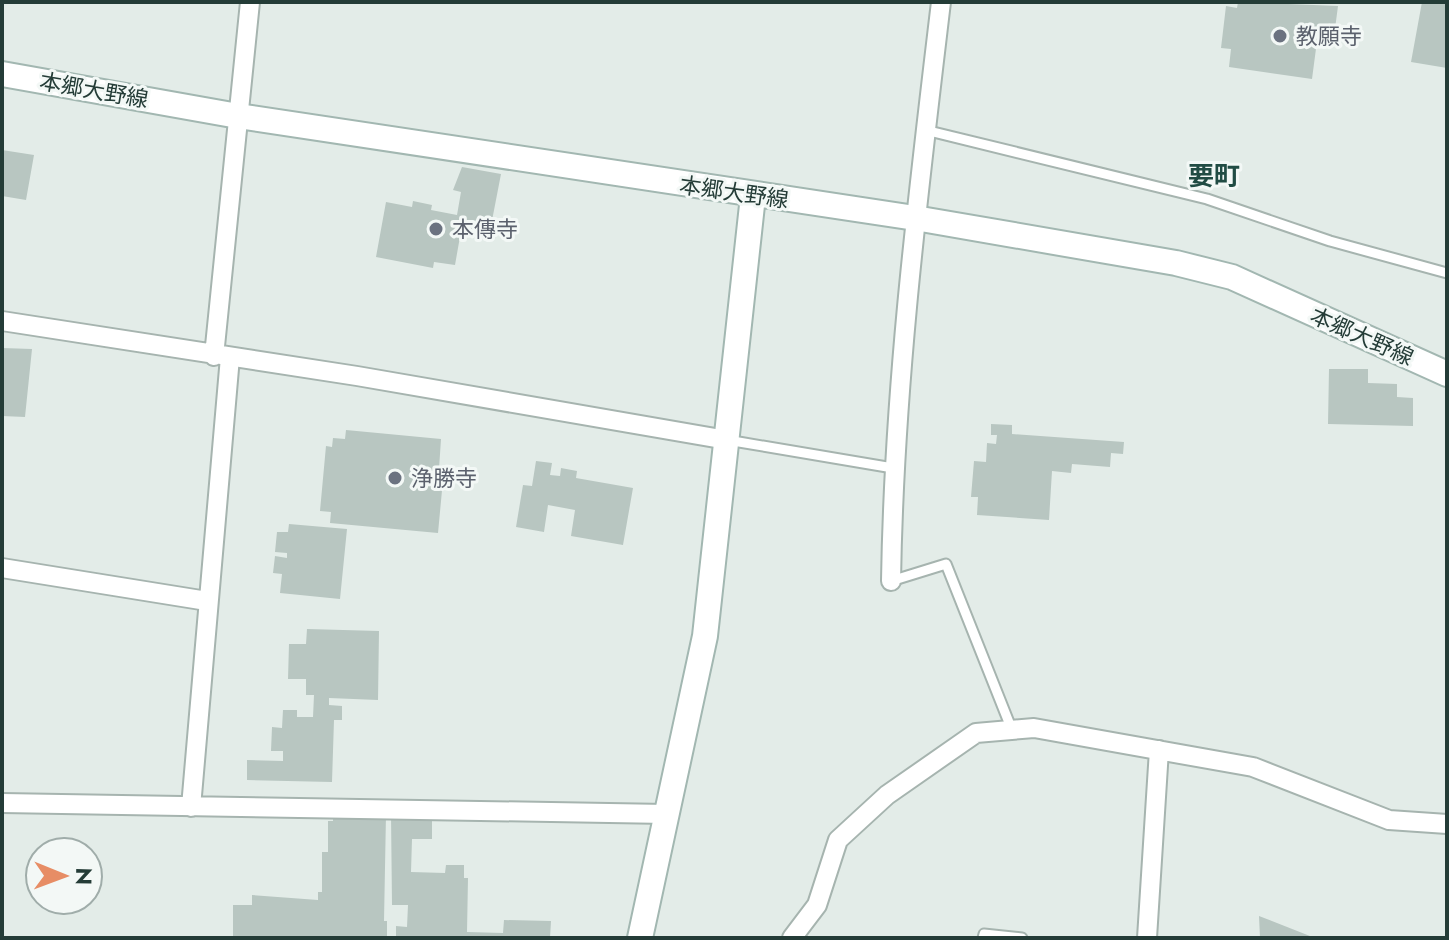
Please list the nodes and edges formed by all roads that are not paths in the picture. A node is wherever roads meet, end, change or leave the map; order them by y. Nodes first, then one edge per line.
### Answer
1 (250, 2) edge
2 (941, 2) edge
3 (2, 74) edge
4 (238, 116) junction
5 (925, 130) junction
6 (753, 196) junction
7 (915, 218) junction
8 (1447, 273) edge
9 (2, 321) edge
10 (222, 356) junction
11 (1447, 374) edge
12 (727, 440) junction
13 (893, 468) junction
14 (2, 568) edge
15 (891, 581) joint
16 (207, 601) junction
17 (1012, 730) junction
18 (1159, 750) junction
19 (2, 803) edge
20 (191, 807) junction
21 (667, 814) junction
22 (1447, 824) edge
23 (640, 938) edge
24 (792, 938) edge
25 (983, 938) edge
26 (1022, 938) edge
27 (1147, 938) edge

1 - 4 street
2 - 5 street
3 - 4 main road, 本郷大野線
4 - 6 main road, 本郷大野線
4 - 10 street
5 - 7 street
5 - 8 lane
6 - 7 main road, 本郷大野線
6 - 12 main road
7 - 11 main road, 本郷大野線
7 - 13 street
9 - 10 street
10 - 12 street
10 - 16 street
12 - 13 lane
12 - 21 main road
13 - 15 street
14 - 16 street
15 - 17 lane
16 - 20 street
17 - 18 street
17 - 24 street
18 - 22 street
18 - 27 street
19 - 20 street
20 - 21 street
21 - 23 main road
25 - 26 lane

